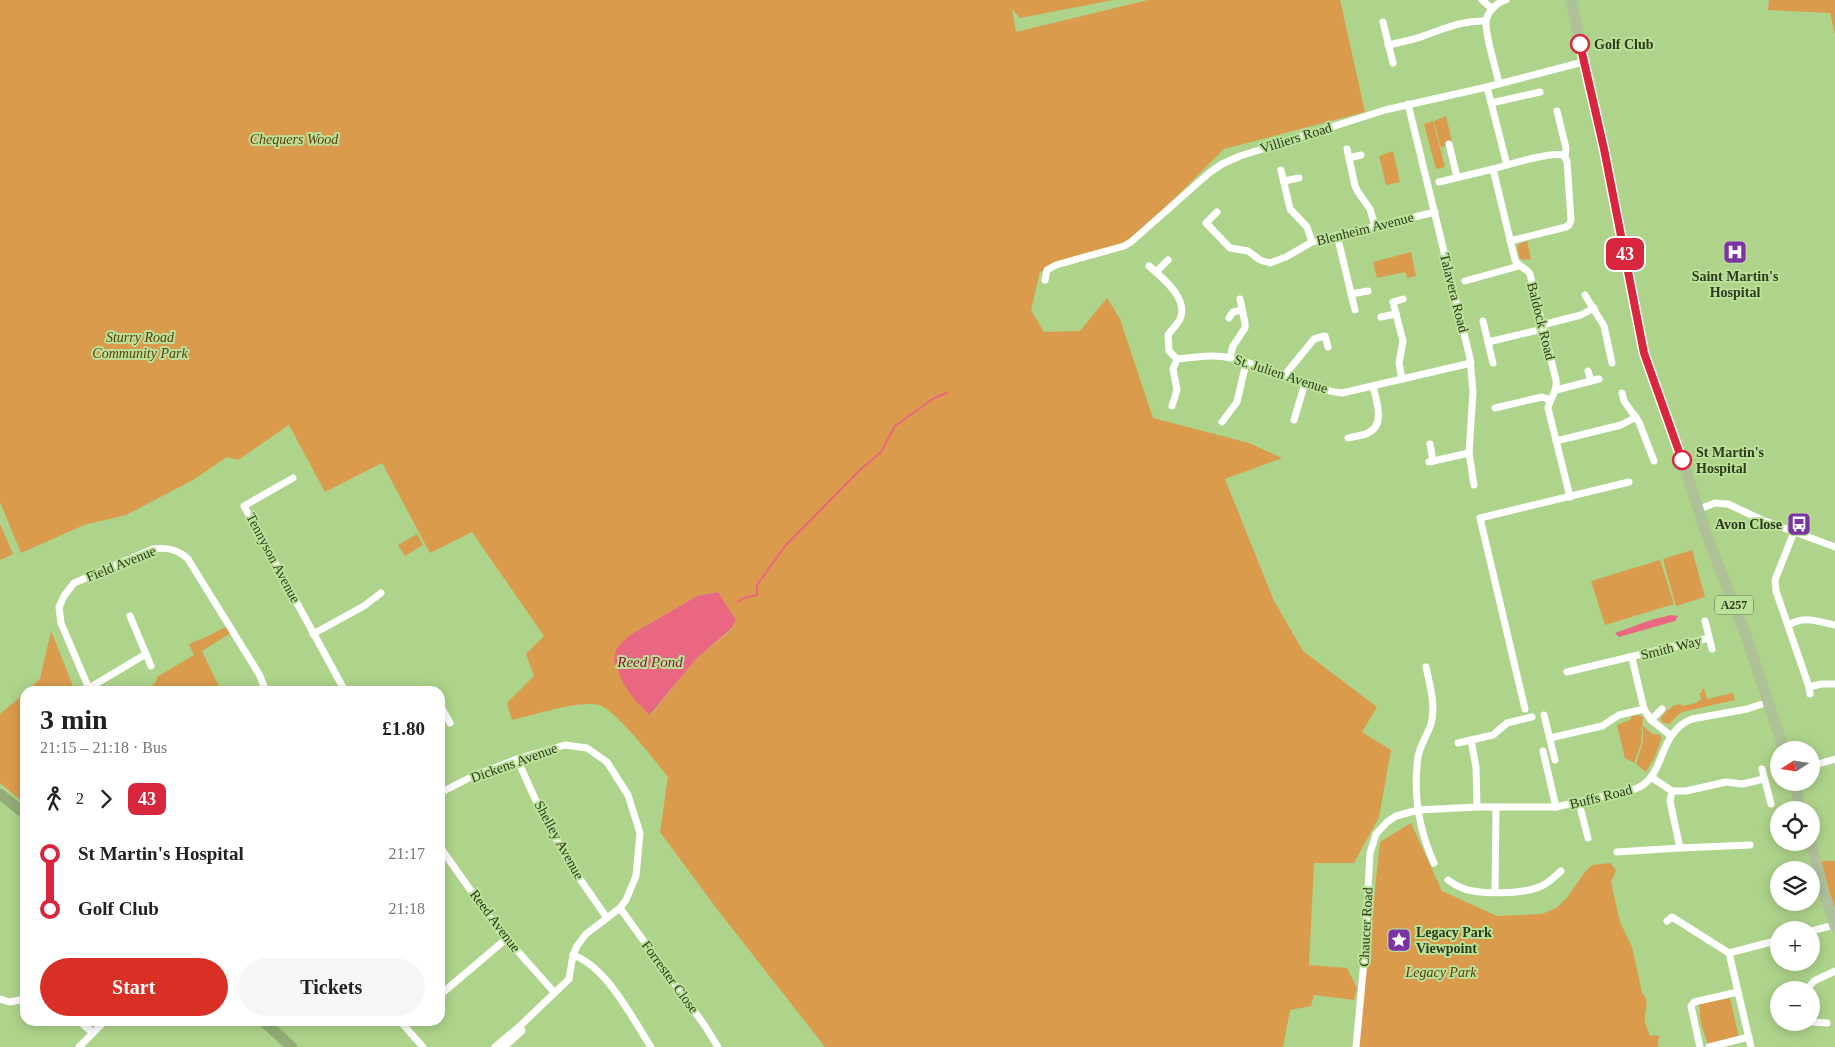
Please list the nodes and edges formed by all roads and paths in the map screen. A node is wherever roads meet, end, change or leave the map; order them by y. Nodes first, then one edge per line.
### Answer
1 (1482, 0) edge
2 (1506, 0) edge
3 (1571, 0) edge
4 (1492, 9) junction
5 (1486, 21) junction
6 (1383, 22) dead end
7 (1388, 45) junction
8 (1584, 62) junction
9 (1393, 63) dead end
10 (1499, 83) junction
11 (1487, 87) junction
12 (1540, 92) dead end
13 (1491, 103) junction
14 (1408, 104) junction
15 (1557, 111) dead end
16 (1449, 144) dead end
17 (1347, 149) dead end
18 (1361, 155) dead end
19 (1565, 157) junction
20 (1349, 158) junction
21 (1506, 165) junction
22 (1493, 168) junction
23 (1281, 170) dead end
24 (1299, 178) dead end
25 (1458, 178) junction
26 (1284, 181) junction
27 (1440, 182) dead end
28 (1217, 212) dead end
29 (1435, 212) junction
30 (1375, 226) junction
31 (1337, 235) junction
32 (1510, 241) junction
33 (1312, 242) junction
34 (1168, 260) dead end
35 (1149, 266) dead end
36 (1519, 266) junction
37 (1156, 272) junction
38 (1045, 280) dead end
39 (1465, 281) dead end
40 (1368, 291) dead end
41 (1352, 294) junction
42 (1585, 295) dead end
43 (1240, 299) dead end
44 (1403, 299) dead end
45 (1594, 308) junction
46 (1242, 310) junction
47 (1355, 310) dead end
48 (1396, 314) junction
49 (1381, 317) dead end
50 (1229, 318) dead end
51 (1483, 320) dead end
52 (1543, 327) junction
53 (1488, 342) junction
54 (1328, 347) dead end
55 (1230, 358) junction
56 (1177, 359) junction
57 (1246, 363) junction
58 (1471, 363) junction
59 (1493, 363) dead end
60 (1612, 363) dead end
61 (1588, 371) dead end
62 (1284, 376) junction
63 (1402, 379) junction
64 (1599, 379) dead end
65 (1591, 381) junction
66 (1305, 383) junction
67 (1373, 386) junction
68 (1556, 390) junction
69 (1622, 394) dead end
70 (1550, 400) junction
71 (1172, 406) dead end
72 (1495, 408) dead end
73 (1636, 417) junction
74 (1294, 420) dead end
75 (1222, 422) dead end
76 (1348, 438) dead end
77 (1556, 441) junction
78 (1430, 444) dead end
79 (1469, 453) junction
80 (1654, 461) dead end
81 (293, 478) dead end
82 (1628, 482) dead end
83 (1474, 485) dead end
84 (1570, 497) junction
85 (1699, 509) junction
86 (1794, 532) junction
87 (1835, 547) edge
88 (381, 594) dead end
89 (130, 616) dead end
90 (1705, 621) dead end
91 (1789, 625) junction
92 (1835, 625) edge
93 (313, 634) junction
94 (1709, 638) junction
95 (1712, 649) dead end
96 (146, 654) junction
97 (1632, 658) junction
98 (151, 666) dead end
99 (1426, 667) dead end
100 (1567, 672) dead end
101 (1835, 684) edge
102 (88, 686) edge
103 (96, 686) edge
104 (264, 686) edge
105 (342, 686) edge
106 (1768, 702) junction
107 (1524, 709) dead end
108 (1644, 709) junction
109 (1662, 709) dead end
110 (445, 714) edge
111 (1544, 715) dead end
112 (1532, 717) dead end
113 (1651, 720) junction
114 (450, 723) dead end
115 (1670, 735) junction
116 (1550, 738) junction
117 (1471, 740) junction
118 (1781, 741) edge
119 (1458, 743) dead end
120 (1543, 751) dead end
121 (517, 759) junction
122 (1835, 759) edge
123 (1555, 760) dead end
124 (1820, 763) edge
125 (1762, 769) dead end
126 (1651, 777) junction
127 (1764, 778) junction
128 (445, 790) edge
129 (1672, 791) junction
130 (0, 794) edge
131 (1770, 801) edge
132 (1579, 803) junction
133 (1477, 807) junction
134 (1496, 807) junction
135 (1556, 807) junction
136 (20, 810) edge
137 (1418, 810) junction
138 (1396, 816) joint
139 (1588, 838) dead end
140 (1750, 845) dead end
141 (1680, 848) junction
142 (1814, 851) edge
143 (1617, 852) dead end
144 (445, 861) edge
145 (1434, 863) dead end
146 (1561, 871) dead end
147 (1448, 880) dead end
148 (1495, 892) junction
149 (620, 908) junction
150 (606, 918) junction
151 (1667, 921) dead end
152 (1835, 926) edge
153 (1820, 929) edge
154 (506, 939) junction
155 (1770, 942) edge
156 (1729, 953) junction
157 (573, 955) junction
158 (1835, 971) edge
159 (1814, 981) edge
160 (445, 991) edge
161 (554, 992) junction
162 (1738, 992) junction
163 (0, 999) edge
164 (20, 1000) edge
165 (1820, 1023) edge
166 (1828, 1023) dead end
167 (84, 1026) edge
168 (100, 1026) edge
169 (269, 1026) edge
170 (407, 1026) edge
171 (520, 1026) junction
172 (92, 1033) junction
173 (1749, 1037) junction
174 (79, 1047) edge
175 (292, 1047) edge
176 (423, 1047) edge
177 (495, 1047) edge
178 (504, 1047) edge
179 (651, 1047) edge
180 (718, 1047) edge
181 (1356, 1047) edge
182 (1700, 1047) edge
183 (1709, 1047) edge
184 (1752, 1047) edge

1 - 4 street
2 - 4 street
3 - 8 main road, A257
4 - 5 street
5 - 7 street
5 - 10 street
6 - 7 street
7 - 9 street
8 - 10 street, Villiers Road
8 - 85 main road, A257
10 - 11 street, Villiers Road
11 - 13 street
11 - 14 street, Villiers Road
12 - 13 street
13 - 21 street
14 - 29 street, Talavera Road
14 - 38 street, Villiers Road
15 - 19 street
16 - 25 street
17 - 20 street
18 - 20 street
19 - 21 street
19 - 32 street
20 - 30 street
21 - 22 street
22 - 25 street
22 - 32 street, Baldock Road
23 - 26 street
24 - 26 street
25 - 27 street
26 - 33 street
28 - 33 street, Blenheim Avenue
29 - 30 street, Blenheim Avenue
29 - 58 street, Talavera Road
30 - 31 street, Blenheim Avenue
31 - 33 street, Blenheim Avenue
31 - 41 street
32 - 36 street, Baldock Road
34 - 37 street
35 - 37 street
36 - 39 street
36 - 52 street, Baldock Road
37 - 56 street
40 - 41 street
41 - 47 street
42 - 45 street
43 - 46 street
44 - 48 street
45 - 52 street
45 - 60 street
46 - 50 street
46 - 55 street
48 - 49 street
48 - 63 street
51 - 53 street
52 - 53 street
52 - 68 street, Baldock Road
53 - 59 street
54 - 62 street
55 - 56 street, St. Julien Avenue
55 - 57 street, St. Julien Avenue
56 - 71 street
57 - 62 street, St. Julien Avenue
57 - 75 street
58 - 63 street, St. Julien Avenue
58 - 79 street, Talavera Road
61 - 65 street
62 - 66 street, St. Julien Avenue
63 - 67 street, St. Julien Avenue
64 - 65 street
65 - 68 street
66 - 67 street, St. Julien Avenue
66 - 74 street
67 - 76 street
68 - 70 street
69 - 73 street
70 - 72 street
70 - 77 street
73 - 77 street
73 - 80 street
77 - 84 street
78 - 79 street
79 - 83 street, Talavera Road
81 - 93 street, Tennyson Avenue
82 - 84 street
84 - 107 street
85 - 86 street
85 - 106 main road, A257
86 - 87 street
86 - 91 street
88 - 93 street
89 - 96 street
90 - 94 street, Smith Way
91 - 92 street
91 - 101 street
93 - 105 street, Tennyson Avenue
94 - 95 street, Smith Way
94 - 97 street, Smith Way
96 - 98 street
96 - 103 street, Field Avenue
97 - 100 street, Smith Way
97 - 108 street, Smith Way
99 - 137 street
102 - 104 street, Field Avenue
106 - 115 street
106 - 118 main road, A257
108 - 113 street, Smith Way
108 - 116 street
109 - 113 street
110 - 114 street
111 - 116 street
112 - 117 street
113 - 115 street, Smith Way
115 - 126 street
116 - 123 street
117 - 119 street
117 - 133 street
120 - 135 street
121 - 128 street, Dickens Avenue
121 - 149 street, Dickens Avenue
121 - 150 street, Shelley Avenue
122 - 124 street
125 - 127 street
126 - 129 street
126 - 132 street, Buffs Road
127 - 129 street
127 - 131 street
129 - 141 street
130 - 136 highway
132 - 135 street, Buffs Road
132 - 139 street
133 - 134 street, Buffs Road
133 - 137 street, Buffs Road
134 - 135 street, Buffs Road
134 - 148 street
137 - 138 street, Buffs Road
137 - 145 street
138 - 181 street, Chaucer Road
140 - 141 street
141 - 143 street
142 - 152 main road
144 - 154 street, Reed Avenue
146 - 148 street
147 - 148 street
149 - 150 street
149 - 180 street, Forrester Close
150 - 157 street
151 - 156 street
152 - 153 street
154 - 160 street
154 - 161 street, Reed Avenue
155 - 156 street
156 - 162 street
157 - 161 street
157 - 179 street
158 - 159 street
161 - 171 street
162 - 173 street
162 - 182 street
163 - 164 street
165 - 166 street
167 - 172 street
168 - 172 street
169 - 175 highway
170 - 176 street
171 - 177 street
171 - 178 street
172 - 174 street
173 - 183 street
173 - 184 street

